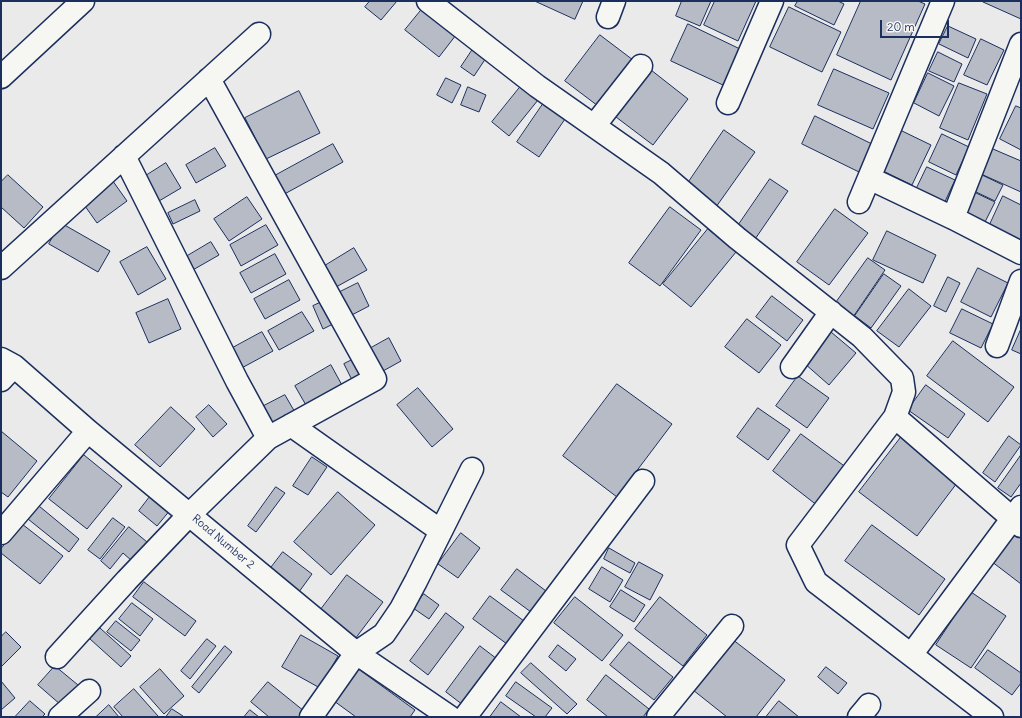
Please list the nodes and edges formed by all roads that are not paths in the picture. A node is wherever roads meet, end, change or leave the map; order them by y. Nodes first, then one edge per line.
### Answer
1 (83, 1) edge
2 (428, 1) edge
3 (772, 1) edge
4 (943, 1) edge
5 (259, 34) dead end
6 (1021, 44) edge
7 (641, 66) dead end
8 (1, 77) edge
9 (210, 79) junction
10 (728, 103) dead end
11 (594, 126) junction
12 (124, 156) junction
13 (869, 178) junction
14 (859, 202) dead end
15 (953, 218) junction
16 (1021, 254) edge
17 (1, 268) edge
18 (1021, 281) edge
19 (831, 312) junction
20 (997, 346) dead end
21 (792, 367) dead end
22 (5, 368) edge
23 (895, 417) junction
24 (291, 425) junction
25 (88, 430) junction
26 (268, 438) junction
27 (472, 469) dead end
28 (643, 481) dead end
29 (189, 514) junction
30 (1018, 517) edge
31 (441, 532) junction
32 (1, 533) edge
33 (732, 626) dead end
34 (356, 652) junction
35 (911, 655) junction
36 (57, 657) dead end
37 (90, 691) dead end
38 (60, 717) edge
39 (311, 717) edge
40 (450, 717) edge
41 (466, 717) edge
42 (658, 717) edge
43 (992, 717) edge

1 - 8 street
2 - 11 street
3 - 10 street
4 - 13 street
5 - 9 street
6 - 15 street
7 - 11 street
9 - 12 street
9 - 24 street
11 - 19 street
12 - 17 street
12 - 26 street
13 - 14 street
13 - 15 street
15 - 16 street
18 - 20 street
19 - 21 street
19 - 23 street
22 - 25 street, Road Number 2
23 - 30 street
23 - 35 street
24 - 26 street
24 - 31 street
25 - 29 street, Road Number 2
25 - 32 street
26 - 29 street
27 - 31 street
28 - 41 street
29 - 34 street, Road Number 2
29 - 36 street
30 - 35 street
31 - 34 street
33 - 42 street
34 - 39 street
34 - 40 street, Road Number 2
35 - 43 street
37 - 38 street

